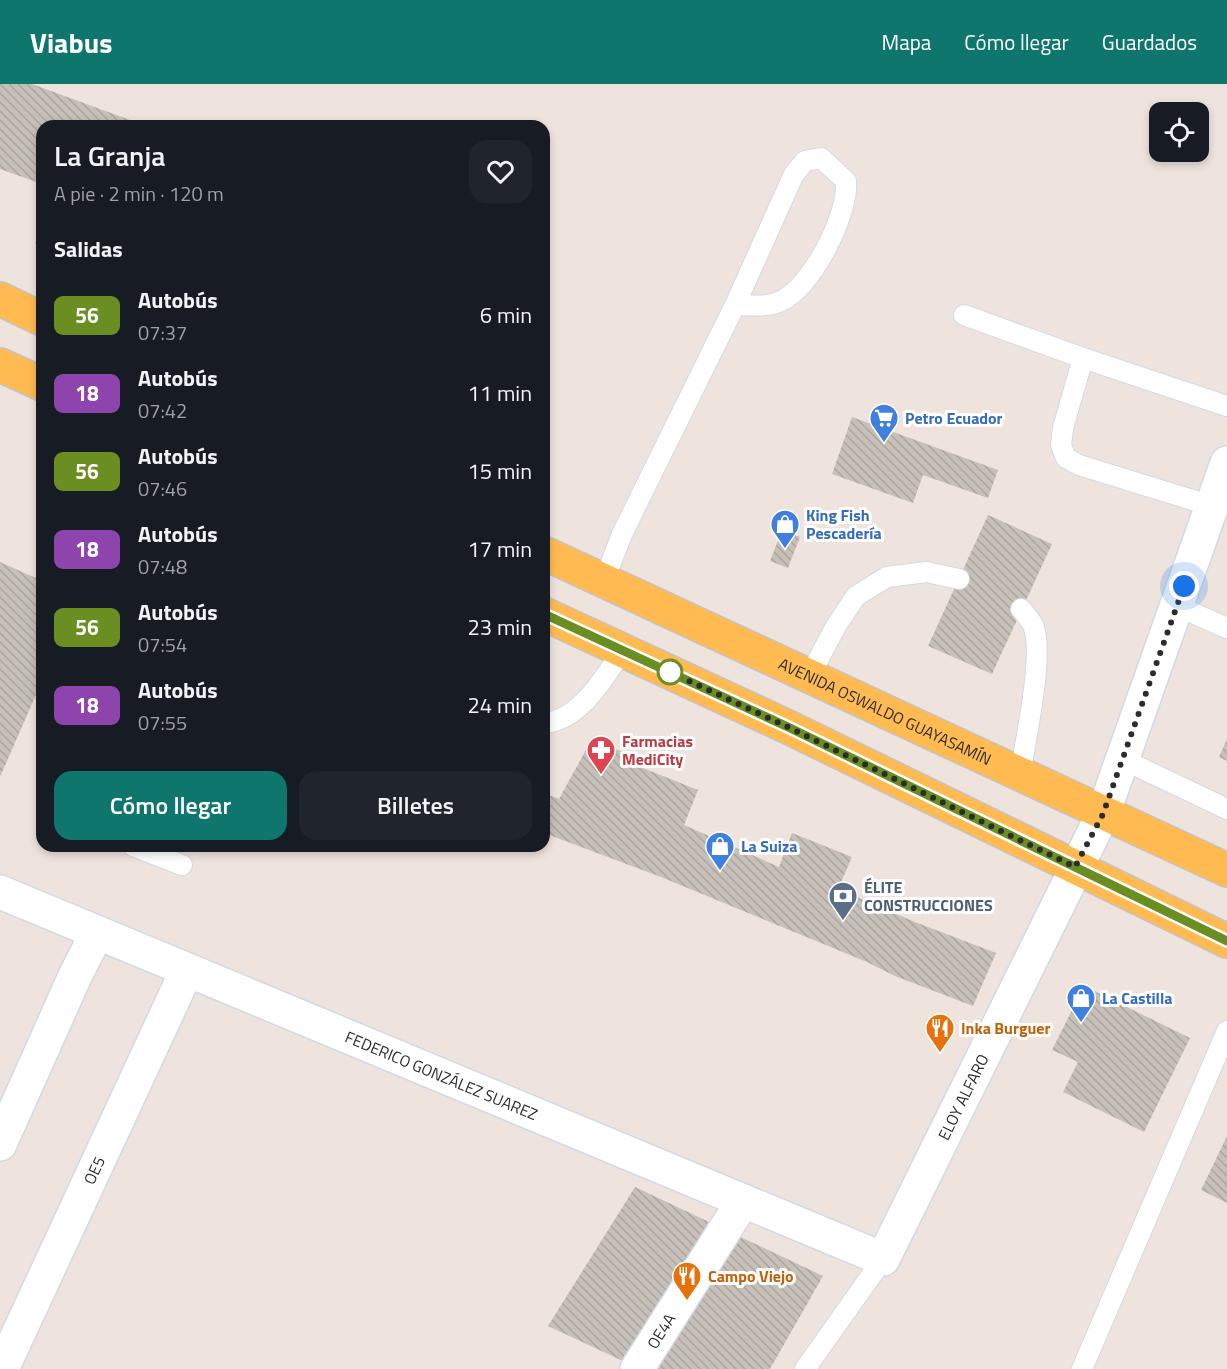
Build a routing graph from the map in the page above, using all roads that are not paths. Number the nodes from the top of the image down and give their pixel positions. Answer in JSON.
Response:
{"nodes":[{"id":1,"x":0,"y":299,"type":"edge"},
{"id":2,"x":735,"y":305,"type":"junction"},
{"id":3,"x":964,"y":315,"type":"dead end"},
{"id":4,"x":36,"y":316,"type":"edge"},
{"id":5,"x":1083,"y":358,"type":"junction"},
{"id":6,"x":0,"y":365,"type":"edge"},
{"id":7,"x":36,"y":381,"type":"edge"},
{"id":8,"x":1227,"y":406,"type":"edge"},
{"id":9,"x":1227,"y":463,"type":"edge"},
{"id":10,"x":1212,"y":506,"type":"junction"},
{"id":11,"x":550,"y":556,"type":"edge"},
{"id":12,"x":959,"y":579,"type":"dead end"},
{"id":13,"x":604,"y":581,"type":"junction"},
{"id":14,"x":1177,"y":606,"type":"junction"},
{"id":15,"x":1021,"y":609,"type":"dead end"},
{"id":16,"x":550,"y":617,"type":"edge"},
{"id":17,"x":1227,"y":628,"type":"edge"},
{"id":18,"x":623,"y":650,"type":"junction"},
{"id":19,"x":809,"y":677,"type":"junction"},
{"id":20,"x":550,"y":723,"type":"edge"},
{"id":21,"x":1122,"y":759,"type":"junction"},
{"id":22,"x":1020,"y":775,"type":"junction"},
{"id":23,"x":1227,"y":809,"type":"edge"},
{"id":24,"x":1103,"y":814,"type":"junction"},
{"id":25,"x":148,"y":852,"type":"edge"},
{"id":26,"x":182,"y":865,"type":"dead end"},
{"id":27,"x":1075,"y":867,"type":"junction"},
{"id":28,"x":1227,"y":870,"type":"edge"},
{"id":29,"x":0,"y":892,"type":"edge"},
{"id":30,"x":97,"y":933,"type":"junction"},
{"id":31,"x":1227,"y":941,"type":"edge"},
{"id":32,"x":187,"y":970,"type":"junction"},
{"id":33,"x":1227,"y":1031,"type":"edge"},
{"id":34,"x":0,"y":1144,"type":"edge"},
{"id":35,"x":743,"y":1201,"type":"junction"},
{"id":36,"x":883,"y":1259,"type":"junction"},
{"id":37,"x":2,"y":1369,"type":"edge"},
{"id":38,"x":637,"y":1369,"type":"edge"},
{"id":39,"x":805,"y":1369,"type":"edge"},
{"id":40,"x":1082,"y":1369,"type":"edge"}],
"edges":[{"from":1,"to":4,"type":"main road"},
{"from":2,"to":2,"type":"lane"},
{"from":2,"to":13,"type":"lane"},
{"from":3,"to":5,"type":"lane"},
{"from":5,"to":8,"type":"lane"},
{"from":5,"to":10,"type":"lane"},
{"from":6,"to":7,"type":"main road"},
{"from":9,"to":10,"type":"street","name":"ELOY ALFARO"},
{"from":10,"to":14,"type":"street","name":"ELOY ALFARO"},
{"from":11,"to":13,"type":"main road","name":"AVENIDA OSWALDO GUAYASAMÍN"},
{"from":12,"to":19,"type":"lane"},
{"from":13,"to":19,"type":"main road","name":"AVENIDA OSWALDO GUAYASAMÍN"},
{"from":14,"to":17,"type":"lane"},
{"from":14,"to":21,"type":"street","name":"ELOY ALFARO"},
{"from":15,"to":22,"type":"lane"},
{"from":16,"to":18,"type":"main road"},
{"from":18,"to":20,"type":"lane"},
{"from":18,"to":27,"type":"main road"},
{"from":19,"to":22,"type":"main road","name":"AVENIDA OSWALDO GUAYASAMÍN"},
{"from":21,"to":23,"type":"lane"},
{"from":21,"to":24,"type":"street","name":"ELOY ALFARO"},
{"from":22,"to":24,"type":"main road","name":"AVENIDA OSWALDO GUAYASAMÍN"},
{"from":24,"to":27,"type":"street","name":"ELOY ALFARO"},
{"from":24,"to":28,"type":"main road","name":"AVENIDA OSWALDO GUAYASAMÍN"},
{"from":25,"to":26,"type":"lane"},
{"from":27,"to":31,"type":"main road"},
{"from":27,"to":36,"type":"street","name":"ELOY ALFARO"},
{"from":29,"to":30,"type":"street","name":"FEDERICO GONZÁLEZ SUAREZ"},
{"from":30,"to":32,"type":"street","name":"FEDERICO GONZÁLEZ SUAREZ"},
{"from":30,"to":34,"type":"street"},
{"from":32,"to":35,"type":"street","name":"FEDERICO GONZÁLEZ SUAREZ"},
{"from":32,"to":37,"type":"street","name":"OE5"},
{"from":33,"to":40,"type":"lane"},
{"from":35,"to":36,"type":"street","name":"FEDERICO GONZÁLEZ SUAREZ"},
{"from":35,"to":38,"type":"street","name":"OE4A"},
{"from":36,"to":39,"type":"lane","name":"ELOY ALFARO"}]}
